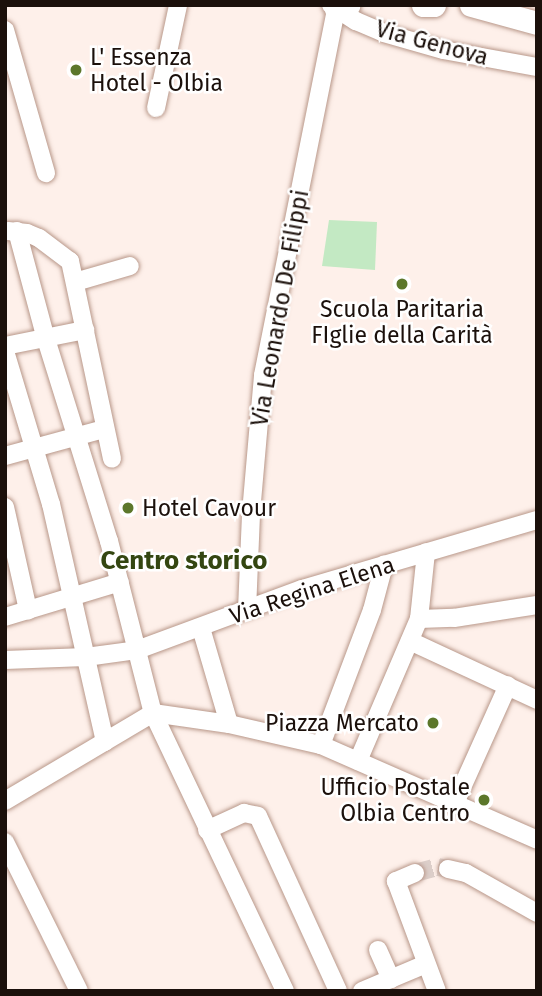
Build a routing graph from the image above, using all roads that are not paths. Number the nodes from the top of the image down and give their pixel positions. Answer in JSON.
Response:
{"nodes":[{"id":1,"x":178,"y":5,"type":"edge"},
{"id":2,"x":423,"y":5,"type":"edge"},
{"id":3,"x":434,"y":5,"type":"edge"},
{"id":4,"x":471,"y":5,"type":"edge"},
{"id":5,"x":338,"y":7,"type":"edge"},
{"id":6,"x":537,"y":23,"type":"edge"},
{"id":7,"x":5,"y":30,"type":"edge"},
{"id":8,"x":537,"y":67,"type":"edge"},
{"id":9,"x":156,"y":108,"type":"dead end"},
{"id":10,"x":46,"y":173,"type":"dead end"},
{"id":11,"x":11,"y":231,"type":"edge"},
{"id":12,"x":130,"y":266,"type":"dead end"},
{"id":13,"x":75,"y":282,"type":"junction"},
{"id":14,"x":85,"y":330,"type":"junction"},
{"id":15,"x":46,"y":339,"type":"junction"},
{"id":16,"x":5,"y":349,"type":"edge"},
{"id":17,"x":104,"y":429,"type":"junction"},
{"id":18,"x":77,"y":436,"type":"junction"},
{"id":19,"x":34,"y":448,"type":"junction"},
{"id":20,"x":5,"y":456,"type":"edge"},
{"id":21,"x":111,"y":458,"type":"dead end"},
{"id":22,"x":5,"y":507,"type":"edge"},
{"id":23,"x":537,"y":520,"type":"edge"},
{"id":24,"x":426,"y":552,"type":"junction"},
{"id":25,"x":383,"y":565,"type":"junction"},
{"id":26,"x":120,"y":582,"type":"junction"},
{"id":27,"x":71,"y":598,"type":"junction"},
{"id":28,"x":537,"y":605,"type":"edge"},
{"id":29,"x":28,"y":610,"type":"junction"},
{"id":30,"x":247,"y":610,"type":"junction"},
{"id":31,"x":5,"y":617,"type":"edge"},
{"id":32,"x":419,"y":619,"type":"junction"},
{"id":33,"x":201,"y":628,"type":"junction"},
{"id":34,"x":410,"y":641,"type":"junction"},
{"id":35,"x":137,"y":650,"type":"junction"},
{"id":36,"x":86,"y":657,"type":"junction"},
{"id":37,"x":5,"y":660,"type":"edge"},
{"id":38,"x":508,"y":685,"type":"junction"},
{"id":39,"x":537,"y":700,"type":"edge"},
{"id":40,"x":153,"y":713,"type":"junction"},
{"id":41,"x":229,"y":724,"type":"junction"},
{"id":42,"x":105,"y":742,"type":"junction"},
{"id":43,"x":321,"y":746,"type":"junction"},
{"id":44,"x":358,"y":761,"type":"junction"},
{"id":45,"x":5,"y":802,"type":"edge"},
{"id":46,"x":455,"y":803,"type":"junction"},
{"id":47,"x":207,"y":830,"type":"junction"},
{"id":48,"x":537,"y":840,"type":"edge"},
{"id":49,"x":5,"y":842,"type":"edge"},
{"id":50,"x":448,"y":869,"type":"tunnel mouth"},
{"id":51,"x":415,"y":873,"type":"dead end"},
{"id":52,"x":537,"y":913,"type":"edge"},
{"id":53,"x":377,"y":950,"type":"dead end"},
{"id":54,"x":421,"y":966,"type":"junction"},
{"id":55,"x":391,"y":979,"type":"junction"},
{"id":56,"x":331,"y":988,"type":"edge"},
{"id":57,"x":79,"y":991,"type":"edge"},
{"id":58,"x":285,"y":991,"type":"edge"},
{"id":59,"x":362,"y":991,"type":"edge"},
{"id":60,"x":437,"y":991,"type":"edge"}],
"edges":[{"from":1,"to":9,"type":"street"},
{"from":2,"to":3,"type":"main road"},
{"from":4,"to":6,"type":"main road"},
{"from":5,"to":8,"type":"street","name":"Via Genova"},
{"from":5,"to":30,"type":"street","name":"Via Leonardo De Filippi"},
{"from":7,"to":10,"type":"street"},
{"from":11,"to":13,"type":"street"},
{"from":11,"to":15,"type":"street"},
{"from":12,"to":13,"type":"street"},
{"from":13,"to":14,"type":"street"},
{"from":14,"to":15,"type":"street"},
{"from":14,"to":17,"type":"street"},
{"from":15,"to":16,"type":"street"},
{"from":15,"to":18,"type":"street"},
{"from":16,"to":19,"type":"street"},
{"from":17,"to":18,"type":"street"},
{"from":17,"to":21,"type":"street"},
{"from":18,"to":19,"type":"street"},
{"from":18,"to":26,"type":"street"},
{"from":19,"to":20,"type":"street"},
{"from":19,"to":27,"type":"street"},
{"from":22,"to":29,"type":"street"},
{"from":23,"to":24,"type":"street","name":"Via Regina Elena"},
{"from":24,"to":25,"type":"street","name":"Via Regina Elena"},
{"from":24,"to":32,"type":"street"},
{"from":25,"to":30,"type":"street","name":"Via Regina Elena"},
{"from":25,"to":43,"type":"street"},
{"from":26,"to":27,"type":"street"},
{"from":26,"to":35,"type":"street"},
{"from":27,"to":29,"type":"street"},
{"from":27,"to":36,"type":"street"},
{"from":28,"to":32,"type":"street"},
{"from":29,"to":31,"type":"street"},
{"from":30,"to":33,"type":"street","name":"Via Regina Elena"},
{"from":32,"to":34,"type":"street"},
{"from":33,"to":35,"type":"street","name":"Via Regina Elena"},
{"from":33,"to":41,"type":"street"},
{"from":34,"to":38,"type":"street"},
{"from":34,"to":44,"type":"street"},
{"from":35,"to":36,"type":"street","name":"Via Regina Elena"},
{"from":35,"to":40,"type":"street"},
{"from":36,"to":37,"type":"street","name":"Via Regina Elena"},
{"from":36,"to":42,"type":"street"},
{"from":38,"to":39,"type":"street"},
{"from":38,"to":46,"type":"street"},
{"from":40,"to":41,"type":"street"},
{"from":40,"to":42,"type":"street"},
{"from":40,"to":47,"type":"street"},
{"from":41,"to":43,"type":"street"},
{"from":42,"to":45,"type":"street"},
{"from":43,"to":44,"type":"street"},
{"from":44,"to":46,"type":"street"},
{"from":46,"to":48,"type":"street"},
{"from":47,"to":56,"type":"street"},
{"from":47,"to":58,"type":"street"},
{"from":49,"to":57,"type":"street"},
{"from":50,"to":52,"type":"street"},
{"from":51,"to":54,"type":"street"},
{"from":53,"to":55,"type":"street"},
{"from":54,"to":55,"type":"street"},
{"from":54,"to":60,"type":"street"},
{"from":55,"to":59,"type":"street"}]}
